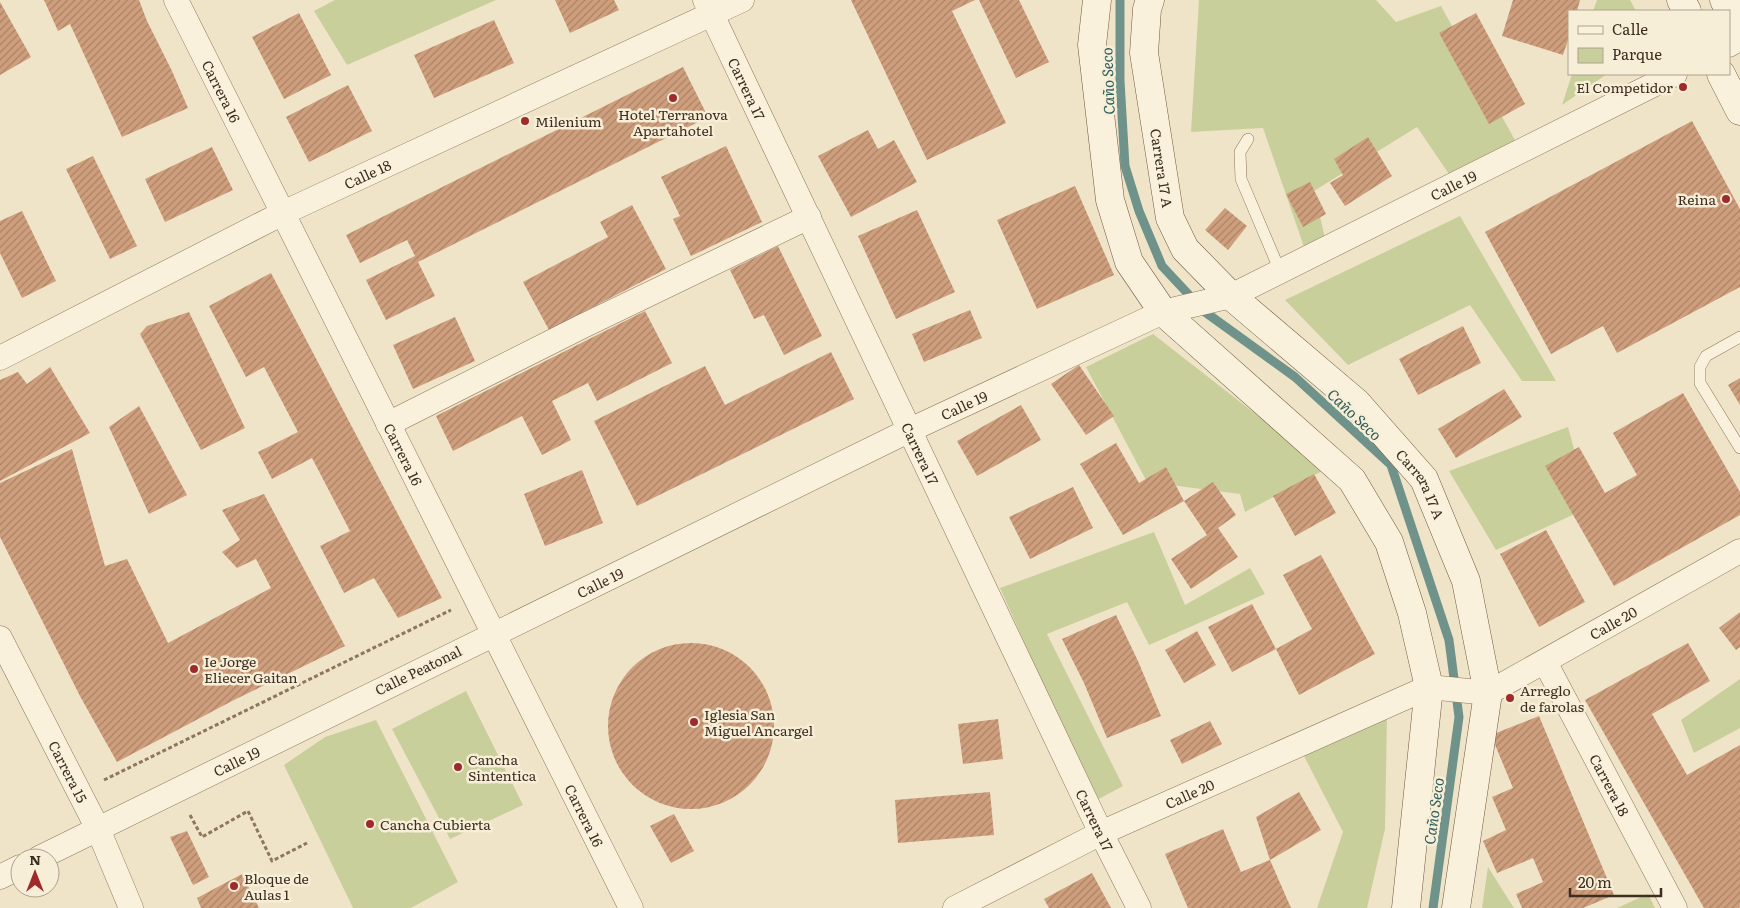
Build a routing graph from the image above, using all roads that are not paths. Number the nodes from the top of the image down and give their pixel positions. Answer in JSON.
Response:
{"nodes":[{"id":1,"x":176,"y":0,"type":"edge"},
{"id":2,"x":742,"y":0,"type":"edge"},
{"id":3,"x":1097,"y":0,"type":"edge"},
{"id":4,"x":1150,"y":0,"type":"edge"},
{"id":5,"x":708,"y":7,"type":"edge"},
{"id":6,"x":1730,"y":11,"type":"edge"},
{"id":7,"x":1740,"y":29,"type":"edge"},
{"id":8,"x":1673,"y":75,"type":"edge"},
{"id":9,"x":1722,"y":75,"type":"edge"},
{"id":10,"x":1740,"y":111,"type":"edge"},
{"id":11,"x":1248,"y":139,"type":"dead end"},
{"id":12,"x":283,"y":213,"type":"junction"},
{"id":13,"x":809,"y":217,"type":"junction"},
{"id":14,"x":1280,"y":271,"type":"junction"},
{"id":15,"x":1224,"y":298,"type":"junction"},
{"id":16,"x":1171,"y":309,"type":"junction"},
{"id":17,"x":1740,"y":337,"type":"edge"},
{"id":18,"x":0,"y":358,"type":"edge"},
{"id":19,"x":388,"y":424,"type":"junction"},
{"id":20,"x":910,"y":430,"type":"junction"},
{"id":21,"x":1740,"y":448,"type":"edge"},
{"id":22,"x":1740,"y":552,"type":"edge"},
{"id":23,"x":494,"y":635,"type":"junction"},
{"id":24,"x":0,"y":638,"type":"edge"},
{"id":25,"x":1545,"y":662,"type":"junction"},
{"id":26,"x":1434,"y":688,"type":"junction"},
{"id":27,"x":1480,"y":693,"type":"junction"},
{"id":28,"x":98,"y":829,"type":"junction"},
{"id":29,"x":1101,"y":833,"type":"junction"},
{"id":30,"x":59,"y":848,"type":"edge"},
{"id":31,"x":131,"y":908,"type":"edge"},
{"id":32,"x":631,"y":908,"type":"edge"},
{"id":33,"x":955,"y":908,"type":"edge"},
{"id":34,"x":1139,"y":908,"type":"edge"},
{"id":35,"x":1406,"y":908,"type":"edge"},
{"id":36,"x":1456,"y":908,"type":"edge"},
{"id":37,"x":1675,"y":908,"type":"edge"}],
"edges":[{"from":1,"to":12,"type":"street","name":"Carrera 16"},
{"from":2,"to":5,"type":"street","name":"Calle 18"},
{"from":3,"to":16,"type":"street"},
{"from":4,"to":15,"type":"street","name":"Carrera 17 A"},
{"from":5,"to":12,"type":"street","name":"Calle 18"},
{"from":5,"to":13,"type":"street","name":"Carrera 17"},
{"from":6,"to":7,"type":"street"},
{"from":8,"to":14,"type":"street","name":"Calle 19"},
{"from":9,"to":10,"type":"street"},
{"from":11,"to":14,"type":"lane"},
{"from":12,"to":18,"type":"street","name":"Calle 18"},
{"from":12,"to":19,"type":"street","name":"Carrera 16"},
{"from":13,"to":19,"type":"street"},
{"from":13,"to":20,"type":"street","name":"Carrera 17"},
{"from":14,"to":15,"type":"street","name":"Calle 19"},
{"from":15,"to":16,"type":"street","name":"Calle 19"},
{"from":15,"to":27,"type":"street","name":"Carrera 17 A"},
{"from":16,"to":20,"type":"street","name":"Calle 19"},
{"from":16,"to":26,"type":"street"},
{"from":17,"to":21,"type":"lane"},
{"from":19,"to":23,"type":"street","name":"Carrera 16"},
{"from":20,"to":23,"type":"street","name":"Calle 19"},
{"from":20,"to":29,"type":"street","name":"Carrera 17"},
{"from":22,"to":25,"type":"street","name":"Calle 20"},
{"from":23,"to":28,"type":"street","name":"Calle 19"},
{"from":23,"to":32,"type":"street","name":"Carrera 16"},
{"from":24,"to":28,"type":"street","name":"Carrera 15"},
{"from":25,"to":27,"type":"street","name":"Calle 20"},
{"from":25,"to":37,"type":"street","name":"Carrera 18"},
{"from":26,"to":27,"type":"street"},
{"from":26,"to":29,"type":"street","name":"Calle 20"},
{"from":26,"to":35,"type":"street"},
{"from":27,"to":36,"type":"street","name":"Carrera 17 A"},
{"from":28,"to":30,"type":"street","name":"Calle 19"},
{"from":28,"to":31,"type":"street","name":"Carrera 15"},
{"from":29,"to":33,"type":"street","name":"Calle 20"},
{"from":29,"to":34,"type":"street","name":"Carrera 17"}]}
